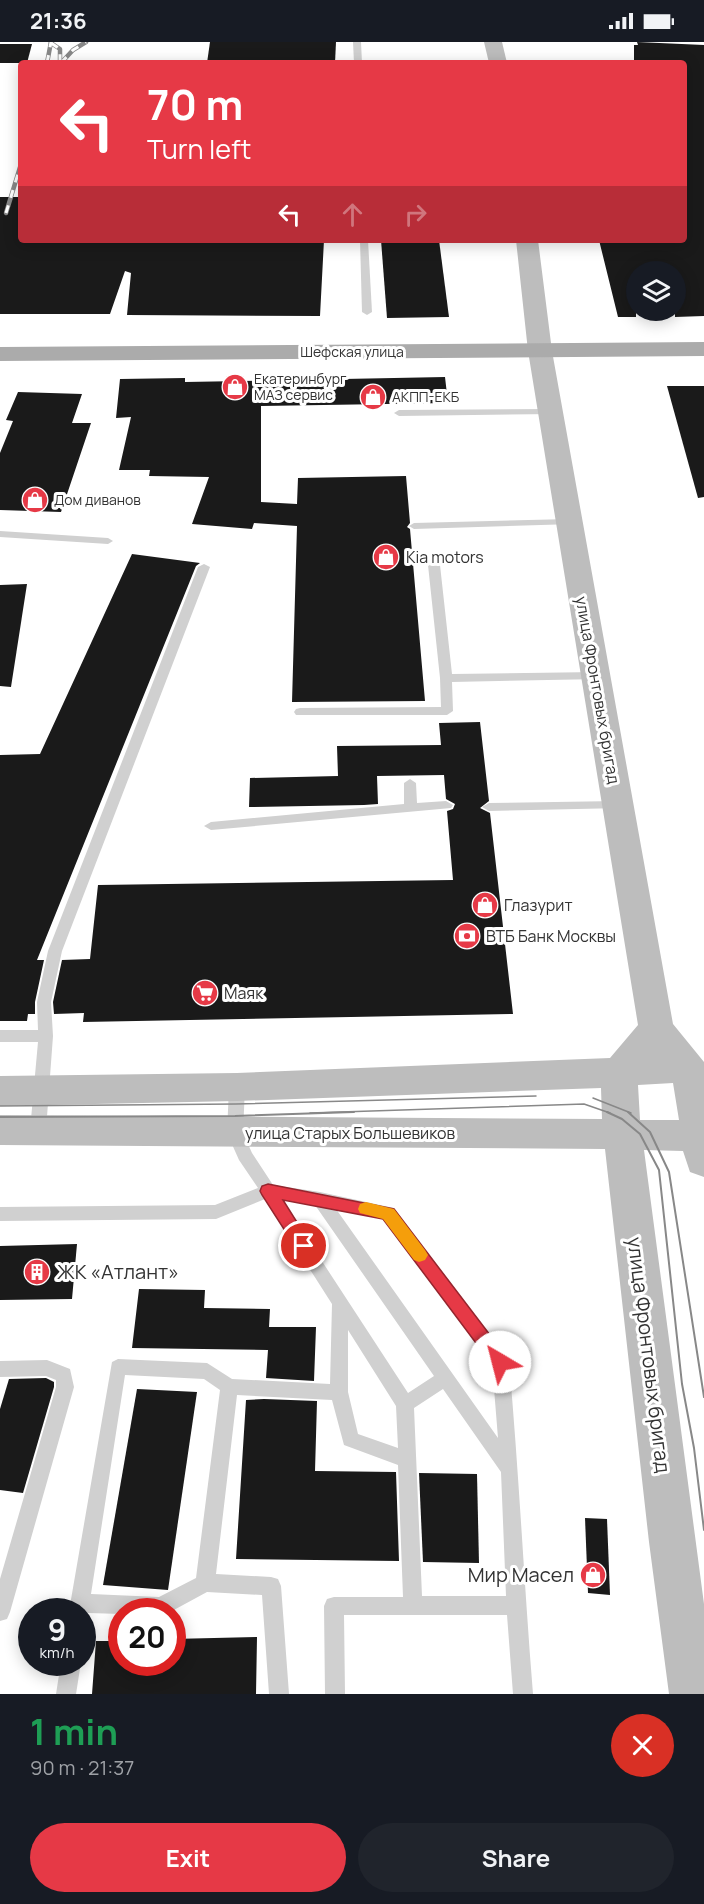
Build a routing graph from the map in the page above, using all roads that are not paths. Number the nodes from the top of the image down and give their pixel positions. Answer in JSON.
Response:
{"nodes":[{"id":1,"x":357,"y":42,"type":"edge"},
{"id":2,"x":493,"y":42,"type":"edge"},
{"id":3,"x":358,"y":60,"type":"edge"},
{"id":4,"x":497,"y":60,"type":"edge"},
{"id":5,"x":364,"y":243,"type":"edge"},
{"id":6,"x":527,"y":243,"type":"edge"},
{"id":7,"x":367,"y":312,"type":"dead end"},
{"id":8,"x":704,"y":350,"type":"edge"},
{"id":9,"x":540,"y":351,"type":"junction"},
{"id":10,"x":0,"y":354,"type":"edge"},
{"id":11,"x":550,"y":412,"type":"junction"},
{"id":12,"x":399,"y":413,"type":"dead end"},
{"id":13,"x":570,"y":522,"type":"junction"},
{"id":14,"x":414,"y":526,"type":"dead end"},
{"id":15,"x":0,"y":534,"type":"edge"},
{"id":16,"x":108,"y":541,"type":"dead end"},
{"id":17,"x":434,"y":565,"type":"dead end"},
{"id":18,"x":204,"y":567,"type":"dead end"},
{"id":19,"x":597,"y":676,"type":"junction"},
{"id":20,"x":446,"y":678,"type":"junction"},
{"id":21,"x":300,"y":712,"type":"dead end"},
{"id":22,"x":410,"y":783,"type":"dead end"},
{"id":23,"x":446,"y":805,"type":"dead end"},
{"id":24,"x":618,"y":805,"type":"junction"},
{"id":25,"x":411,"y":807,"type":"junction"},
{"id":26,"x":489,"y":807,"type":"dead end"},
{"id":27,"x":211,"y":826,"type":"dead end"},
{"id":28,"x":656,"y":1028,"type":"junction"},
{"id":29,"x":0,"y":1036,"type":"edge"},
{"id":30,"x":46,"y":1036,"type":"junction"},
{"id":31,"x":696,"y":1068,"type":"edge"},
{"id":32,"x":620,"y":1072,"type":"junction"},
{"id":33,"x":237,"y":1088,"type":"junction"},
{"id":34,"x":0,"y":1091,"type":"edge"},
{"id":35,"x":42,"y":1091,"type":"junction"},
{"id":36,"x":0,"y":1130,"type":"edge"},
{"id":37,"x":38,"y":1130,"type":"junction"},
{"id":38,"x":235,"y":1133,"type":"junction"},
{"id":39,"x":622,"y":1136,"type":"junction"},
{"id":40,"x":702,"y":1149,"type":"edge"},
{"id":41,"x":268,"y":1191,"type":"junction"},
{"id":42,"x":320,"y":1199,"type":"junction"},
{"id":43,"x":0,"y":1214,"type":"edge"},
{"id":44,"x":340,"y":1302,"type":"junction"},
{"id":45,"x":0,"y":1369,"type":"edge"},
{"id":46,"x":446,"y":1378,"type":"junction"},
{"id":47,"x":229,"y":1387,"type":"junction"},
{"id":48,"x":339,"y":1392,"type":"junction"},
{"id":49,"x":405,"y":1404,"type":"junction"},
{"id":50,"x":407,"y":1460,"type":"junction"},
{"id":51,"x":510,"y":1470,"type":"junction"},
{"id":52,"x":205,"y":1583,"type":"junction"},
{"id":53,"x":81,"y":1598,"type":"edge"},
{"id":54,"x":516,"y":1605,"type":"junction"},
{"id":55,"x":413,"y":1606,"type":"junction"},
{"id":56,"x":96,"y":1607,"type":"edge"},
{"id":57,"x":0,"y":1612,"type":"edge"},
{"id":58,"x":69,"y":1676,"type":"edge"},
{"id":59,"x":66,"y":1694,"type":"edge"},
{"id":60,"x":279,"y":1694,"type":"edge"},
{"id":61,"x":335,"y":1694,"type":"edge"},
{"id":62,"x":523,"y":1694,"type":"edge"},
{"id":63,"x":693,"y":1694,"type":"edge"}],
"edges":[{"from":1,"to":3,"type":"lane"},
{"from":2,"to":4,"type":"main road"},
{"from":5,"to":7,"type":"lane"},
{"from":6,"to":9,"type":"main road"},
{"from":8,"to":9,"type":"main road","name":"Шефская улица"},
{"from":9,"to":10,"type":"main road","name":"Шефская улица"},
{"from":9,"to":11,"type":"main road","name":"улица Фронтовых бригад"},
{"from":11,"to":12,"type":"lane"},
{"from":11,"to":13,"type":"main road","name":"улица Фронтовых бригад"},
{"from":13,"to":14,"type":"lane"},
{"from":13,"to":19,"type":"main road","name":"улица Фронтовых бригад"},
{"from":15,"to":16,"type":"lane"},
{"from":17,"to":20,"type":"lane"},
{"from":18,"to":30,"type":"lane"},
{"from":19,"to":20,"type":"lane"},
{"from":19,"to":24,"type":"main road","name":"улица Фронтовых бригад"},
{"from":20,"to":21,"type":"lane"},
{"from":22,"to":25,"type":"lane"},
{"from":23,"to":25,"type":"lane"},
{"from":24,"to":26,"type":"lane"},
{"from":24,"to":28,"type":"main road","name":"улица Фронтовых бригад"},
{"from":25,"to":27,"type":"lane"},
{"from":28,"to":31,"type":"main road","name":"улица Фронтовых бригад"},
{"from":28,"to":32,"type":"main road"},
{"from":29,"to":30,"type":"lane"},
{"from":30,"to":35,"type":"lane"},
{"from":31,"to":32,"type":"main road"},
{"from":31,"to":40,"type":"main road"},
{"from":32,"to":33,"type":"main road"},
{"from":32,"to":39,"type":"main road","name":"улица Фронтовых бригад"},
{"from":33,"to":35,"type":"main road"},
{"from":33,"to":38,"type":"lane"},
{"from":34,"to":35,"type":"main road"},
{"from":35,"to":37,"type":"lane"},
{"from":36,"to":37,"type":"main road","name":"улица Старых Большевиков"},
{"from":37,"to":38,"type":"main road","name":"улица Старых Большевиков"},
{"from":38,"to":39,"type":"main road","name":"улица Старых Большевиков"},
{"from":38,"to":41,"type":"lane"},
{"from":39,"to":40,"type":"main road","name":"улица Старых Большевиков"},
{"from":39,"to":63,"type":"main road","name":"улица Фронтовых бригад"},
{"from":41,"to":42,"type":"lane"},
{"from":41,"to":43,"type":"lane"},
{"from":41,"to":44,"type":"lane"},
{"from":42,"to":46,"type":"lane"},
{"from":42,"to":51,"type":"lane"},
{"from":44,"to":48,"type":"lane"},
{"from":44,"to":49,"type":"lane"},
{"from":45,"to":57,"type":"lane"},
{"from":46,"to":49,"type":"lane"},
{"from":46,"to":51,"type":"lane"},
{"from":47,"to":48,"type":"lane"},
{"from":47,"to":52,"type":"lane"},
{"from":47,"to":53,"type":"lane"},
{"from":48,"to":50,"type":"lane"},
{"from":49,"to":50,"type":"lane"},
{"from":50,"to":55,"type":"lane"},
{"from":51,"to":54,"type":"lane"},
{"from":52,"to":56,"type":"lane"},
{"from":52,"to":60,"type":"lane"},
{"from":54,"to":55,"type":"lane"},
{"from":54,"to":62,"type":"lane"},
{"from":55,"to":61,"type":"lane"},
{"from":58,"to":59,"type":"lane"}]}
